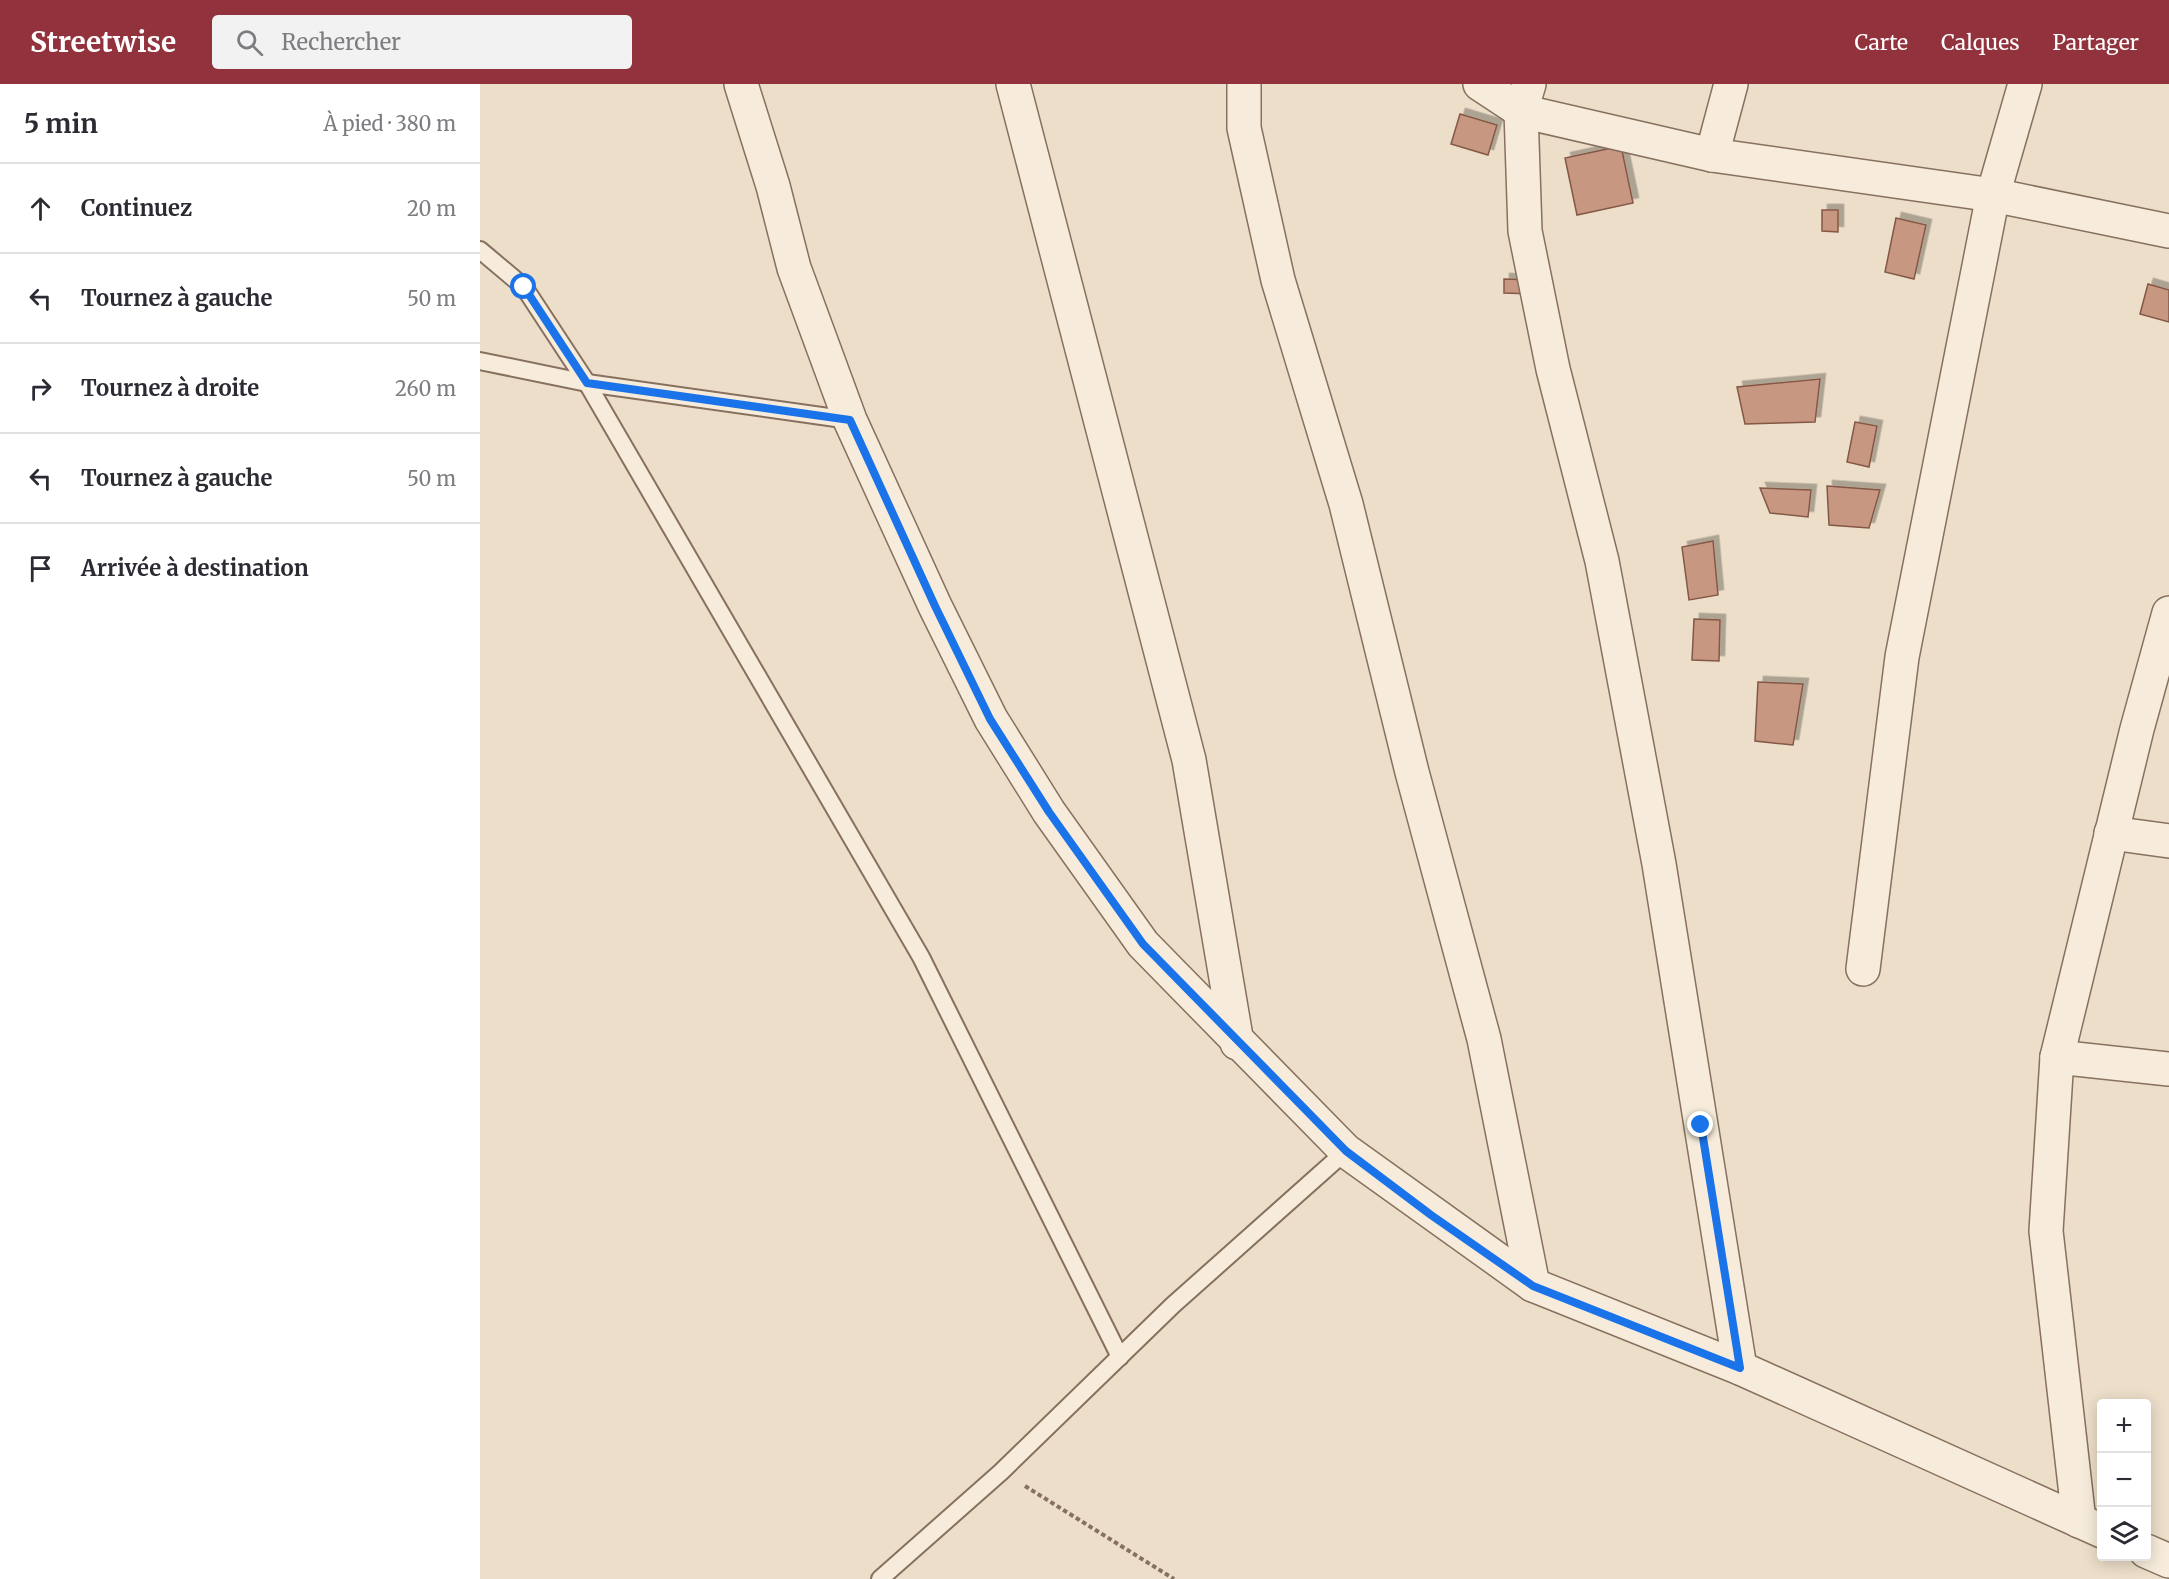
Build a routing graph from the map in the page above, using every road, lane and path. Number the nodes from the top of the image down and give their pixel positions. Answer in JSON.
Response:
{"nodes":[{"id":1,"x":741,"y":84,"type":"edge"},
{"id":2,"x":1013,"y":84,"type":"edge"},
{"id":3,"x":1244,"y":84,"type":"edge"},
{"id":4,"x":1480,"y":84,"type":"edge"},
{"id":5,"x":1731,"y":84,"type":"edge"},
{"id":6,"x":2025,"y":84,"type":"edge"},
{"id":7,"x":1525,"y":98,"type":"edge"},
{"id":8,"x":1712,"y":155,"type":"junction"},
{"id":9,"x":1993,"y":195,"type":"junction"},
{"id":10,"x":2169,"y":231,"type":"edge"},
{"id":11,"x":480,"y":250,"type":"edge"},
{"id":12,"x":480,"y":361,"type":"edge"},
{"id":13,"x":587,"y":383,"type":"junction"},
{"id":14,"x":850,"y":420,"type":"junction"},
{"id":15,"x":2169,"y":613,"type":"edge"},
{"id":16,"x":2111,"y":833,"type":"junction"},
{"id":17,"x":2169,"y":841,"type":"edge"},
{"id":18,"x":1863,"y":969,"type":"dead end"},
{"id":19,"x":1237,"y":1043,"type":"junction"},
{"id":20,"x":2057,"y":1057,"type":"junction"},
{"id":21,"x":2169,"y":1069,"type":"edge"},
{"id":22,"x":1346,"y":1151,"type":"junction"},
{"id":23,"x":1533,"y":1286,"type":"junction"},
{"id":24,"x":1120,"y":1357,"type":"junction"},
{"id":25,"x":1740,"y":1368,"type":"junction"},
{"id":26,"x":1001,"y":1472,"type":"junction"},
{"id":27,"x":2090,"y":1526,"type":"edge"},
{"id":28,"x":2151,"y":1553,"type":"edge"},
{"id":29,"x":2169,"y":1562,"type":"edge"},
{"id":30,"x":880,"y":1579,"type":"edge"},
{"id":31,"x":1174,"y":1579,"type":"edge"}],
"edges":[{"from":1,"to":14,"type":"street"},
{"from":2,"to":19,"type":"street"},
{"from":3,"to":23,"type":"street"},
{"from":4,"to":7,"type":"street"},
{"from":5,"to":8,"type":"street"},
{"from":6,"to":9,"type":"street"},
{"from":7,"to":8,"type":"street"},
{"from":7,"to":25,"type":"street"},
{"from":8,"to":9,"type":"street"},
{"from":9,"to":10,"type":"street"},
{"from":9,"to":18,"type":"street"},
{"from":11,"to":13,"type":"lane"},
{"from":12,"to":13,"type":"lane"},
{"from":13,"to":14,"type":"lane"},
{"from":13,"to":24,"type":"lane"},
{"from":14,"to":19,"type":"street"},
{"from":15,"to":16,"type":"street"},
{"from":16,"to":17,"type":"street"},
{"from":16,"to":20,"type":"street"},
{"from":19,"to":22,"type":"street"},
{"from":20,"to":21,"type":"street"},
{"from":20,"to":27,"type":"street"},
{"from":22,"to":23,"type":"street"},
{"from":22,"to":24,"type":"lane"},
{"from":23,"to":25,"type":"street"},
{"from":24,"to":26,"type":"lane"},
{"from":25,"to":27,"type":"street"},
{"from":26,"to":30,"type":"lane"},
{"from":26,"to":31,"type":"path"},
{"from":28,"to":29,"type":"street"}]}
